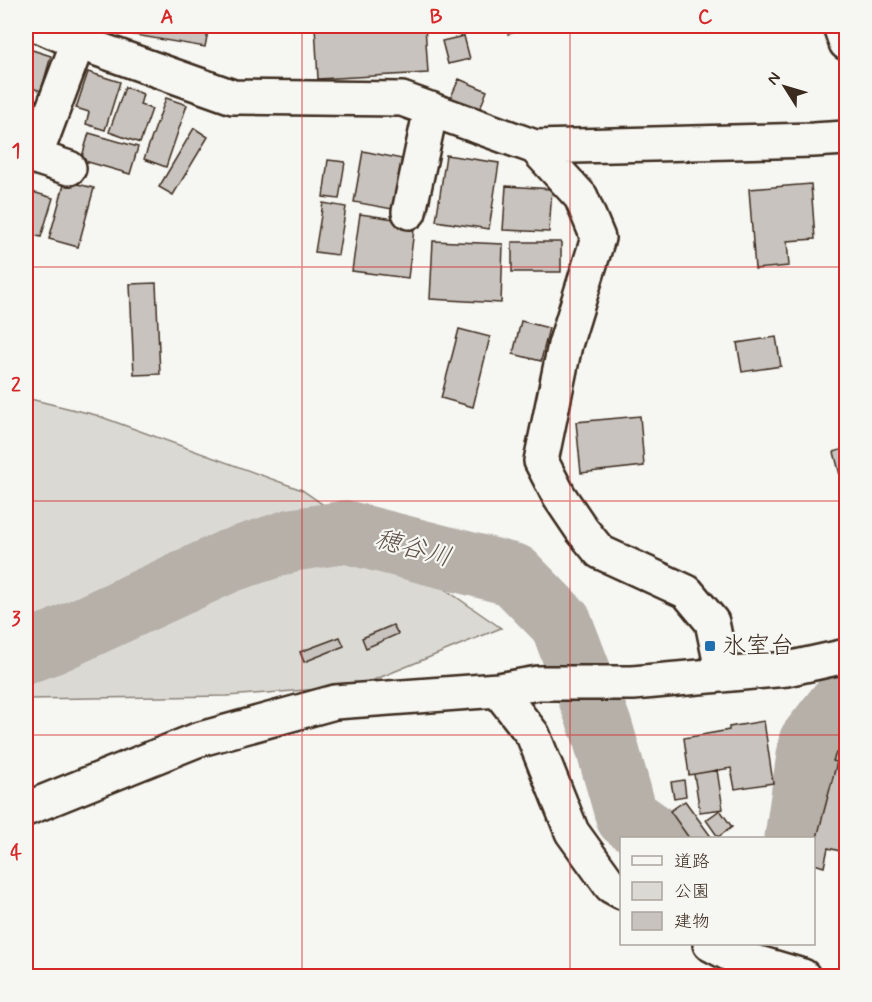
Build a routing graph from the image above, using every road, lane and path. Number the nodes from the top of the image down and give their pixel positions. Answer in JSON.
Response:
{"nodes":[{"id":1,"x":40,"y":26,"type":"edge"},
{"id":2,"x":840,"y":26,"type":"edge"},
{"id":3,"x":78,"y":42,"type":"junction"},
{"id":4,"x":846,"y":43,"type":"edge"},
{"id":5,"x":431,"y":109,"type":"junction"},
{"id":6,"x":846,"y":138,"type":"edge"},
{"id":7,"x":535,"y":147,"type":"junction"},
{"id":8,"x":30,"y":155,"type":"edge"},
{"id":9,"x":69,"y":168,"type":"dead end"},
{"id":10,"x":409,"y":212,"type":"dead end"},
{"id":11,"x":846,"y":656,"type":"edge"},
{"id":12,"x":723,"y":675,"type":"junction"},
{"id":13,"x":498,"y":690,"type":"junction"},
{"id":14,"x":26,"y":808,"type":"edge"},
{"id":15,"x":620,"y":891,"type":"edge"},
{"id":16,"x":713,"y":945,"type":"edge"},
{"id":17,"x":803,"y":976,"type":"edge"}],
"edges":[{"from":1,"to":3,"type":"street"},
{"from":2,"to":4,"type":"street"},
{"from":3,"to":5,"type":"street"},
{"from":3,"to":8,"type":"street"},
{"from":5,"to":7,"type":"street"},
{"from":5,"to":10,"type":"street"},
{"from":6,"to":7,"type":"street"},
{"from":7,"to":12,"type":"street"},
{"from":8,"to":9,"type":"street"},
{"from":11,"to":12,"type":"street"},
{"from":12,"to":13,"type":"street"},
{"from":13,"to":14,"type":"street"},
{"from":13,"to":15,"type":"street"},
{"from":16,"to":17,"type":"street"}]}
